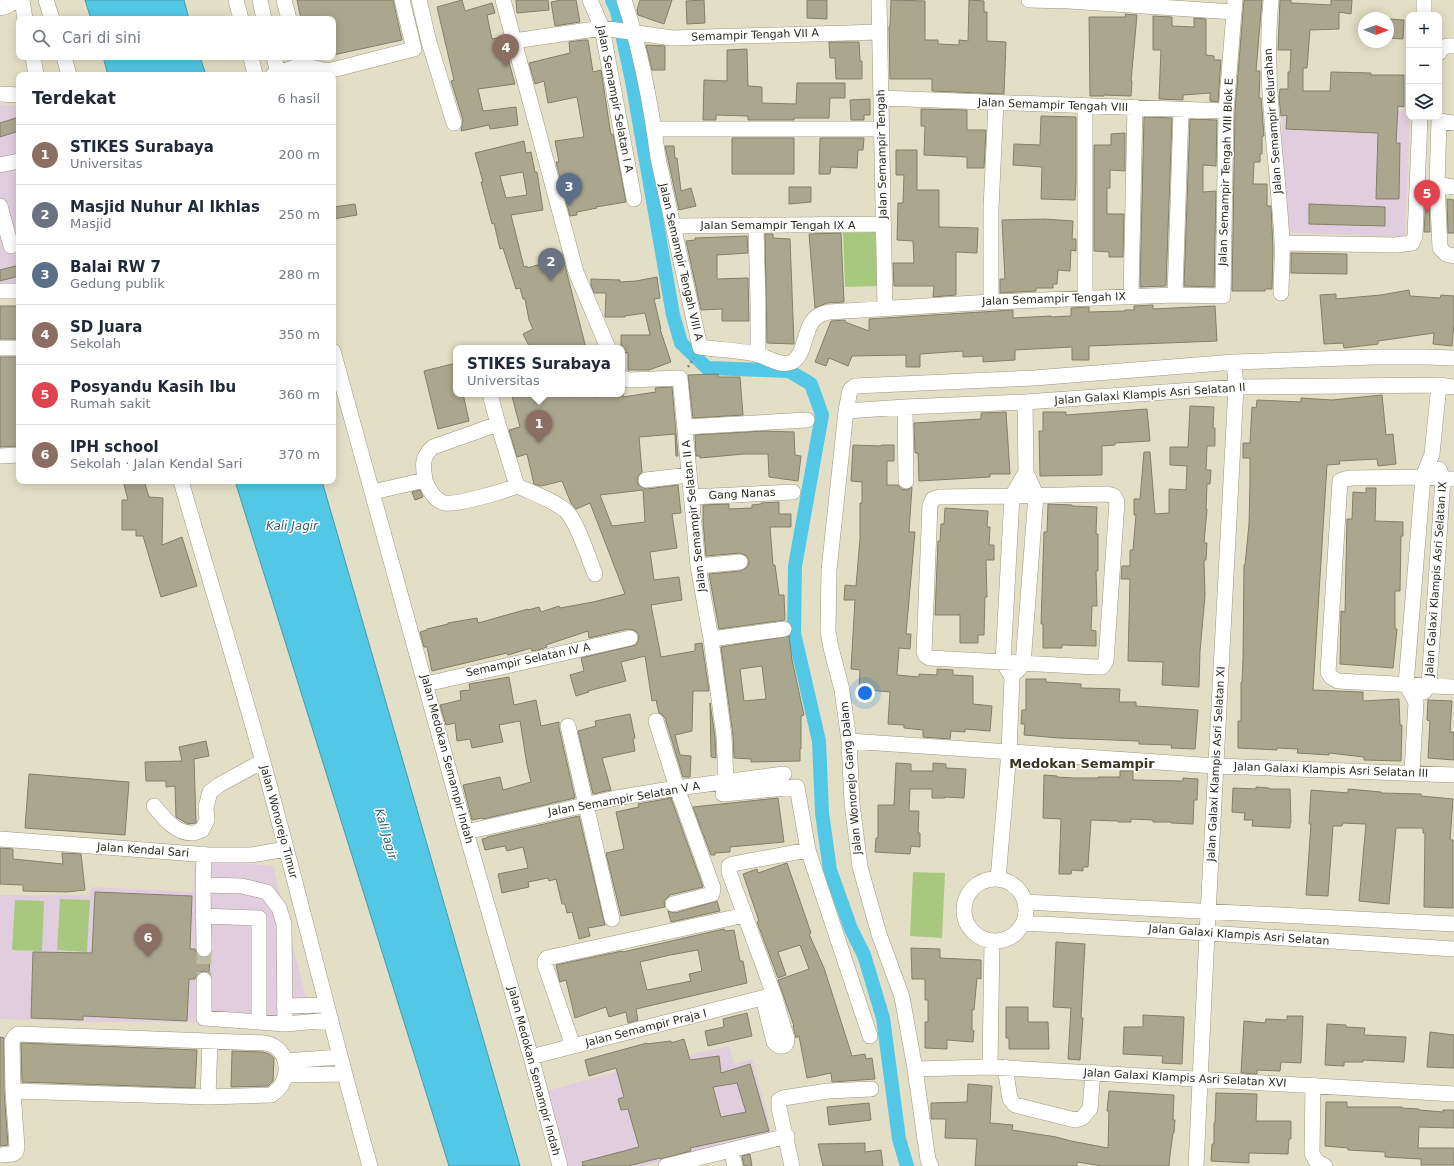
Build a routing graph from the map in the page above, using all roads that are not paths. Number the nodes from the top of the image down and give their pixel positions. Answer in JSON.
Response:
{"nodes":[{"id":1,"x":18,"y":0,"type":"edge"},
{"id":2,"x":22,"y":0,"type":"edge"},
{"id":3,"x":46,"y":0,"type":"edge"},
{"id":4,"x":236,"y":0,"type":"edge"},
{"id":5,"x":260,"y":0,"type":"edge"},
{"id":6,"x":284,"y":0,"type":"edge"},
{"id":7,"x":402,"y":0,"type":"edge"},
{"id":8,"x":419,"y":0,"type":"edge"},
{"id":9,"x":503,"y":0,"type":"edge"},
{"id":10,"x":590,"y":0,"type":"edge"},
{"id":11,"x":624,"y":0,"type":"edge"},
{"id":12,"x":879,"y":0,"type":"edge"},
{"id":13,"x":1029,"y":0,"type":"edge"},
{"id":14,"x":1271,"y":0,"type":"edge"},
{"id":15,"x":1424,"y":0,"type":"edge"},
{"id":16,"x":1235,"y":6,"type":"edge"},
{"id":17,"x":0,"y":8,"type":"edge"},
{"id":18,"x":1424,"y":12,"type":"edge"},
{"id":19,"x":25,"y":16,"type":"edge"},
{"id":20,"x":51,"y":16,"type":"edge"},
{"id":21,"x":240,"y":16,"type":"edge"},
{"id":22,"x":263,"y":16,"type":"edge"},
{"id":23,"x":288,"y":16,"type":"edge"},
{"id":24,"x":606,"y":28,"type":"junction"},
{"id":25,"x":880,"y":32,"type":"junction"},
{"id":26,"x":633,"y":33,"type":"junction"},
{"id":27,"x":514,"y":42,"type":"junction"},
{"id":28,"x":1454,"y":46,"type":"edge"},
{"id":29,"x":1442,"y":48,"type":"edge"},
{"id":30,"x":34,"y":60,"type":"edge"},
{"id":31,"x":65,"y":60,"type":"edge"},
{"id":32,"x":252,"y":60,"type":"edge"},
{"id":33,"x":274,"y":60,"type":"edge"},
{"id":34,"x":297,"y":66,"type":"edge"},
{"id":35,"x":36,"y":72,"type":"edge"},
{"id":36,"x":68,"y":72,"type":"edge"},
{"id":37,"x":254,"y":72,"type":"edge"},
{"id":38,"x":276,"y":72,"type":"edge"},
{"id":39,"x":281,"y":72,"type":"edge"},
{"id":40,"x":321,"y":72,"type":"edge"},
{"id":41,"x":329,"y":72,"type":"edge"},
{"id":42,"x":0,"y":94,"type":"edge"},
{"id":43,"x":16,"y":95,"type":"edge"},
{"id":44,"x":881,"y":98,"type":"junction"},
{"id":45,"x":996,"y":103,"type":"junction"},
{"id":46,"x":1085,"y":106,"type":"junction"},
{"id":47,"x":1135,"y":107,"type":"junction"},
{"id":48,"x":1181,"y":110,"type":"junction"},
{"id":49,"x":1226,"y":112,"type":"junction"},
{"id":50,"x":1420,"y":120,"type":"edge"},
{"id":51,"x":454,"y":123,"type":"dead end"},
{"id":52,"x":1454,"y":123,"type":"edge"},
{"id":53,"x":881,"y":129,"type":"junction"},
{"id":54,"x":654,"y":130,"type":"junction"},
{"id":55,"x":16,"y":162,"type":"edge"},
{"id":56,"x":0,"y":165,"type":"edge"},
{"id":57,"x":1437,"y":184,"type":"junction"},
{"id":58,"x":1454,"y":187,"type":"edge"},
{"id":59,"x":634,"y":199,"type":"dead end"},
{"id":60,"x":0,"y":206,"type":"edge"},
{"id":61,"x":883,"y":224,"type":"junction"},
{"id":62,"x":756,"y":225,"type":"junction"},
{"id":63,"x":673,"y":226,"type":"junction"},
{"id":64,"x":1282,"y":243,"type":"junction"},
{"id":65,"x":10,"y":246,"type":"edge"},
{"id":66,"x":1454,"y":256,"type":"edge"},
{"id":67,"x":0,"y":291,"type":"edge"},
{"id":68,"x":16,"y":291,"type":"edge"},
{"id":69,"x":1281,"y":294,"type":"dead end"},
{"id":70,"x":1175,"y":295,"type":"junction"},
{"id":71,"x":1131,"y":296,"type":"junction"},
{"id":72,"x":1223,"y":296,"type":"joint"},
{"id":73,"x":1085,"y":298,"type":"junction"},
{"id":74,"x":991,"y":302,"type":"junction"},
{"id":75,"x":885,"y":308,"type":"junction"},
{"id":76,"x":607,"y":345,"type":"edge"},
{"id":77,"x":0,"y":348,"type":"edge"},
{"id":78,"x":16,"y":348,"type":"edge"},
{"id":79,"x":758,"y":355,"type":"junction"},
{"id":80,"x":1454,"y":358,"type":"edge"},
{"id":81,"x":336,"y":362,"type":"edge"},
{"id":82,"x":1234,"y":362,"type":"junction"},
{"id":83,"x":625,"y":379,"type":"edge"},
{"id":84,"x":1447,"y":386,"type":"edge"},
{"id":85,"x":1236,"y":387,"type":"junction"},
{"id":86,"x":491,"y":397,"type":"edge"},
{"id":87,"x":1025,"y":402,"type":"junction"},
{"id":88,"x":905,"y":407,"type":"junction"},
{"id":89,"x":846,"y":411,"type":"junction"},
{"id":90,"x":807,"y":420,"type":"dead end"},
{"id":91,"x":498,"y":424,"type":"junction"},
{"id":92,"x":685,"y":427,"type":"junction"},
{"id":93,"x":1432,"y":454,"type":"junction"},
{"id":94,"x":16,"y":455,"type":"edge"},
{"id":95,"x":0,"y":456,"type":"edge"},
{"id":96,"x":1026,"y":472,"type":"junction"},
{"id":97,"x":689,"y":475,"type":"junction"},
{"id":98,"x":1423,"y":477,"type":"junction"},
{"id":99,"x":1448,"y":478,"type":"edge"},
{"id":100,"x":425,"y":480,"type":"junction"},
{"id":101,"x":646,"y":480,"type":"dead end"},
{"id":102,"x":906,"y":481,"type":"dead end"},
{"id":103,"x":181,"y":484,"type":"edge"},
{"id":104,"x":517,"y":486,"type":"junction"},
{"id":105,"x":373,"y":492,"type":"junction"},
{"id":106,"x":794,"y":492,"type":"dead end"},
{"id":107,"x":1036,"y":495,"type":"junction"},
{"id":108,"x":1012,"y":496,"type":"junction"},
{"id":109,"x":691,"y":497,"type":"junction"},
{"id":110,"x":740,"y":562,"type":"dead end"},
{"id":111,"x":698,"y":566,"type":"junction"},
{"id":112,"x":595,"y":574,"type":"dead end"},
{"id":113,"x":784,"y":629,"type":"dead end"},
{"id":114,"x":630,"y":638,"type":"dead end"},
{"id":115,"x":711,"y":639,"type":"junction"},
{"id":116,"x":1003,"y":662,"type":"junction"},
{"id":117,"x":1023,"y":664,"type":"junction"},
{"id":118,"x":1012,"y":677,"type":"junction"},
{"id":119,"x":426,"y":684,"type":"junction"},
{"id":120,"x":1406,"y":684,"type":"junction"},
{"id":121,"x":1429,"y":686,"type":"junction"},
{"id":122,"x":1454,"y":687,"type":"edge"},
{"id":123,"x":1416,"y":702,"type":"junction"},
{"id":124,"x":656,"y":721,"type":"dead end"},
{"id":125,"x":568,"y":726,"type":"dead end"},
{"id":126,"x":849,"y":741,"type":"junction"},
{"id":127,"x":1009,"y":752,"type":"junction"},
{"id":128,"x":263,"y":761,"type":"junction"},
{"id":129,"x":1216,"y":766,"type":"junction"},
{"id":130,"x":1412,"y":772,"type":"junction"},
{"id":131,"x":784,"y":774,"type":"dead end"},
{"id":132,"x":1454,"y":775,"type":"edge"},
{"id":133,"x":677,"y":788,"type":"junction"},
{"id":134,"x":724,"y":788,"type":"junction"},
{"id":135,"x":586,"y":804,"type":"junction"},
{"id":136,"x":154,"y":806,"type":"dead end"},
{"id":137,"x":466,"y":832,"type":"junction"},
{"id":138,"x":0,"y":839,"type":"edge"},
{"id":139,"x":286,"y":849,"type":"junction"},
{"id":140,"x":808,"y":850,"type":"junction"},
{"id":141,"x":204,"y":854,"type":"junction"},
{"id":142,"x":998,"y":879,"type":"junction"},
{"id":143,"x":203,"y":885,"type":"junction"},
{"id":144,"x":1025,"y":902,"type":"junction"},
{"id":145,"x":673,"y":904,"type":"dead end"},
{"id":146,"x":1209,"y":911,"type":"junction"},
{"id":147,"x":745,"y":915,"type":"junction"},
{"id":148,"x":203,"y":916,"type":"junction"},
{"id":149,"x":612,"y":919,"type":"dead end"},
{"id":150,"x":1023,"y":923,"type":"junction"},
{"id":151,"x":1454,"y":924,"type":"edge"},
{"id":152,"x":1206,"y":933,"type":"junction"},
{"id":153,"x":992,"y":941,"type":"junction"},
{"id":154,"x":204,"y":949,"type":"tunnel mouth"},
{"id":155,"x":1454,"y":950,"type":"edge"},
{"id":156,"x":204,"y":980,"type":"tunnel mouth"},
{"id":157,"x":768,"y":996,"type":"junction"},
{"id":158,"x":327,"y":1005,"type":"junction"},
{"id":159,"x":284,"y":1006,"type":"junction"},
{"id":160,"x":331,"y":1020,"type":"junction"},
{"id":161,"x":259,"y":1022,"type":"junction"},
{"id":162,"x":285,"y":1024,"type":"junction"},
{"id":163,"x":870,"y":1036,"type":"dead end"},
{"id":164,"x":210,"y":1041,"type":"junction"},
{"id":165,"x":573,"y":1046,"type":"junction"},
{"id":166,"x":785,"y":1046,"type":"dead end"},
{"id":167,"x":340,"y":1057,"type":"junction"},
{"id":168,"x":531,"y":1057,"type":"junction"},
{"id":169,"x":990,"y":1067,"type":"junction"},
{"id":170,"x":286,"y":1068,"type":"junction"},
{"id":171,"x":1006,"y":1068,"type":"junction"},
{"id":172,"x":915,"y":1069,"type":"junction"},
{"id":173,"x":1093,"y":1072,"type":"junction"},
{"id":174,"x":344,"y":1074,"type":"junction"},
{"id":175,"x":1200,"y":1078,"type":"junction"},
{"id":176,"x":1313,"y":1085,"type":"junction"},
{"id":177,"x":871,"y":1089,"type":"dead end"},
{"id":178,"x":13,"y":1092,"type":"junction"},
{"id":179,"x":1454,"y":1094,"type":"edge"},
{"id":180,"x":208,"y":1097,"type":"junction"},
{"id":181,"x":786,"y":1136,"type":"junction"},
{"id":182,"x":731,"y":1150,"type":"junction"},
{"id":183,"x":0,"y":1154,"type":"edge"},
{"id":184,"x":370,"y":1166,"type":"edge"},
{"id":185,"x":560,"y":1166,"type":"edge"},
{"id":186,"x":666,"y":1166,"type":"edge"},
{"id":187,"x":735,"y":1166,"type":"edge"},
{"id":188,"x":792,"y":1166,"type":"edge"},
{"id":189,"x":931,"y":1166,"type":"edge"},
{"id":190,"x":1196,"y":1166,"type":"edge"},
{"id":191,"x":1325,"y":1166,"type":"edge"}],
"edges":[{"from":1,"to":17,"type":"street"},
{"from":2,"to":19,"type":"street"},
{"from":3,"to":20,"type":"street"},
{"from":4,"to":21,"type":"street"},
{"from":5,"to":22,"type":"street"},
{"from":6,"to":23,"type":"street"},
{"from":7,"to":41,"type":"street"},
{"from":8,"to":51,"type":"street"},
{"from":9,"to":27,"type":"street"},
{"from":10,"to":24,"type":"street","name":"Jalan Semampir Selatan I A"},
{"from":11,"to":26,"type":"street","name":"Jalan Semampir Tengah VIII A"},
{"from":12,"to":25,"type":"street","name":"Jalan Semampir Tengah"},
{"from":13,"to":16,"type":"street"},
{"from":14,"to":64,"type":"street","name":"Jalan Semampir Kelurahan"},
{"from":15,"to":18,"type":"street"},
{"from":16,"to":49,"type":"street","name":"Jalan Semampir Tengah VIII Blok E"},
{"from":24,"to":26,"type":"street","name":"Semampir Tengah VII A"},
{"from":24,"to":27,"type":"street","name":"Semampir Tengah VII A"},
{"from":24,"to":59,"type":"street","name":"Jalan Semampir Selatan I A"},
{"from":25,"to":26,"type":"street","name":"Semampir Tengah VII A"},
{"from":25,"to":44,"type":"street","name":"Jalan Semampir Tengah"},
{"from":26,"to":54,"type":"street","name":"Jalan Semampir Tengah VIII A"},
{"from":27,"to":76,"type":"street"},
{"from":28,"to":29,"type":"street"},
{"from":30,"to":35,"type":"street"},
{"from":31,"to":36,"type":"street"},
{"from":32,"to":37,"type":"street"},
{"from":33,"to":38,"type":"street"},
{"from":34,"to":39,"type":"street"},
{"from":34,"to":40,"type":"street"},
{"from":42,"to":43,"type":"street"},
{"from":44,"to":45,"type":"street","name":"Jalan Semampir Tengah VIII"},
{"from":44,"to":53,"type":"street","name":"Jalan Semampir Tengah"},
{"from":45,"to":46,"type":"street","name":"Jalan Semampir Tengah VIII"},
{"from":45,"to":74,"type":"street"},
{"from":46,"to":47,"type":"street","name":"Jalan Semampir Tengah VIII"},
{"from":46,"to":73,"type":"street"},
{"from":47,"to":48,"type":"street","name":"Jalan Semampir Tengah VIII"},
{"from":47,"to":71,"type":"street"},
{"from":48,"to":49,"type":"street","name":"Jalan Semampir Tengah VIII"},
{"from":48,"to":70,"type":"street"},
{"from":49,"to":72,"type":"street","name":"Jalan Semampir Tengah VIII Blok E"},
{"from":50,"to":64,"type":"street"},
{"from":52,"to":57,"type":"street"},
{"from":53,"to":54,"type":"street"},
{"from":53,"to":61,"type":"street","name":"Jalan Semampir Tengah"},
{"from":54,"to":63,"type":"street","name":"Jalan Semampir Tengah VIII A"},
{"from":55,"to":56,"type":"street"},
{"from":57,"to":58,"type":"street"},
{"from":57,"to":66,"type":"street"},
{"from":60,"to":65,"type":"street"},
{"from":61,"to":62,"type":"street","name":"Jalan Semampir Tengah IX A"},
{"from":61,"to":75,"type":"street","name":"Jalan Semampir Tengah"},
{"from":62,"to":63,"type":"street","name":"Jalan Semampir Tengah IX A"},
{"from":62,"to":79,"type":"street"},
{"from":63,"to":79,"type":"street","name":"Jalan Semampir Tengah VIII A"},
{"from":64,"to":69,"type":"street","name":"Jalan Semampir Kelurahan"},
{"from":67,"to":68,"type":"street"},
{"from":70,"to":71,"type":"street","name":"Jalan Semampir Tengah IX"},
{"from":70,"to":72,"type":"street","name":"Jalan Semampir Tengah IX"},
{"from":71,"to":73,"type":"street","name":"Jalan Semampir Tengah IX"},
{"from":73,"to":74,"type":"street","name":"Jalan Semampir Tengah IX"},
{"from":74,"to":75,"type":"street","name":"Jalan Semampir Tengah IX"},
{"from":75,"to":79,"type":"street","name":"Jalan Semampir Tengah VIII A"},
{"from":77,"to":78,"type":"street"},
{"from":80,"to":82,"type":"street"},
{"from":81,"to":105,"type":"street","name":"Jalan Medokan Semampir Indah"},
{"from":82,"to":85,"type":"street","name":"Jalan Galaxi Klampis Asri Selatan XI"},
{"from":82,"to":89,"type":"street","name":"Jalan Wonorejo Gang Dalam"},
{"from":83,"to":92,"type":"street","name":"Jalan Semampir Selatan II A"},
{"from":84,"to":85,"type":"street","name":"Jalan Galaxi Klampis Asri Selatan II"},
{"from":84,"to":93,"type":"street","name":"Jalan Galaxi Klampis Asri Selatan IX"},
{"from":85,"to":87,"type":"street","name":"Jalan Galaxi Klampis Asri Selatan II"},
{"from":85,"to":129,"type":"street","name":"Jalan Galaxi Klampis Asri Selatan XI"},
{"from":86,"to":91,"type":"street"},
{"from":87,"to":88,"type":"street","name":"Jalan Galaxi Klampis Asri Selatan II"},
{"from":87,"to":96,"type":"street"},
{"from":88,"to":89,"type":"street","name":"Jalan Galaxi Klampis Asri Selatan II"},
{"from":88,"to":102,"type":"street"},
{"from":89,"to":126,"type":"street","name":"Jalan Wonorejo Gang Dalam"},
{"from":90,"to":92,"type":"street"},
{"from":91,"to":100,"type":"street"},
{"from":91,"to":104,"type":"street"},
{"from":92,"to":97,"type":"street","name":"Jalan Semampir Selatan II A"},
{"from":93,"to":98,"type":"street","name":"Jalan Galaxi Klampis Asri Selatan IX"},
{"from":93,"to":99,"type":"street","name":"Jalan Galaxi Klampis Asri Selatan IX"},
{"from":94,"to":95,"type":"street"},
{"from":96,"to":107,"type":"street"},
{"from":96,"to":108,"type":"street"},
{"from":97,"to":101,"type":"street"},
{"from":97,"to":109,"type":"street","name":"Jalan Semampir Selatan II A"},
{"from":98,"to":99,"type":"street"},
{"from":98,"to":120,"type":"street","name":"Jalan Galaxi Klampis Asri Selatan IX"},
{"from":98,"to":120,"type":"street"},
{"from":99,"to":121,"type":"street","name":"Jalan Galaxi Klampis Asri Selatan IX"},
{"from":100,"to":104,"type":"street"},
{"from":100,"to":105,"type":"street"},
{"from":103,"to":128,"type":"street","name":"Jalan Wonorejo Timur"},
{"from":104,"to":112,"type":"street"},
{"from":105,"to":119,"type":"street","name":"Jalan Medokan Semampir Indah"},
{"from":106,"to":109,"type":"street","name":"Gang Nanas"},
{"from":107,"to":108,"type":"street"},
{"from":107,"to":117,"type":"street"},
{"from":107,"to":117,"type":"street"},
{"from":108,"to":116,"type":"street"},
{"from":108,"to":116,"type":"street"},
{"from":109,"to":111,"type":"street","name":"Jalan Semampir Selatan II A"},
{"from":110,"to":111,"type":"street"},
{"from":111,"to":115,"type":"street","name":"Jalan Semampir Selatan II A"},
{"from":113,"to":115,"type":"street"},
{"from":114,"to":119,"type":"street","name":"Semampir Selatan IV A"},
{"from":115,"to":134,"type":"street","name":"Jalan Semampir Selatan II A"},
{"from":116,"to":117,"type":"street"},
{"from":116,"to":118,"type":"street"},
{"from":117,"to":118,"type":"street"},
{"from":118,"to":127,"type":"street"},
{"from":119,"to":137,"type":"street","name":"Jalan Medokan Semampir Indah"},
{"from":120,"to":121,"type":"street"},
{"from":120,"to":123,"type":"street"},
{"from":121,"to":122,"type":"street"},
{"from":121,"to":123,"type":"street","name":"Jalan Galaxi Klampis Asri Selatan IX"},
{"from":123,"to":130,"type":"street"},
{"from":124,"to":133,"type":"street"},
{"from":125,"to":135,"type":"street"},
{"from":126,"to":127,"type":"street","name":"Jalan Galaxi Klampis Asri Selatan III"},
{"from":126,"to":172,"type":"street","name":"Jalan Wonorejo Gang Dalam"},
{"from":127,"to":129,"type":"street","name":"Jalan Galaxi Klampis Asri Selatan III"},
{"from":127,"to":142,"type":"street"},
{"from":128,"to":136,"type":"street"},
{"from":128,"to":139,"type":"street","name":"Jalan Wonorejo Timur"},
{"from":129,"to":130,"type":"street","name":"Jalan Galaxi Klampis Asri Selatan III"},
{"from":129,"to":146,"type":"street","name":"Jalan Galaxi Klampis Asri Selatan XI"},
{"from":130,"to":132,"type":"street","name":"Jalan Galaxi Klampis Asri Selatan III"},
{"from":131,"to":134,"type":"street","name":"Jalan Semampir Selatan V A"},
{"from":133,"to":134,"type":"street","name":"Jalan Semampir Selatan V A"},
{"from":133,"to":135,"type":"street","name":"Jalan Semampir Selatan V A"},
{"from":133,"to":145,"type":"street"},
{"from":134,"to":140,"type":"street","name":"Jalan Semampir Selatan V A"},
{"from":135,"to":137,"type":"street","name":"Jalan Semampir Selatan V A"},
{"from":135,"to":149,"type":"street"},
{"from":137,"to":168,"type":"street","name":"Jalan Medokan Semampir Indah"},
{"from":138,"to":141,"type":"street","name":"Jalan Kendal Sari"},
{"from":139,"to":141,"type":"street","name":"Jalan Kendal Sari"},
{"from":139,"to":158,"type":"street","name":"Jalan Wonorejo Timur"},
{"from":140,"to":147,"type":"street"},
{"from":140,"to":163,"type":"street","name":"Jalan Semampir Selatan V A"},
{"from":141,"to":143,"type":"street"},
{"from":142,"to":144,"type":"street"},
{"from":142,"to":153,"type":"street"},
{"from":143,"to":148,"type":"street"},
{"from":143,"to":159,"type":"street"},
{"from":144,"to":146,"type":"street","name":"Jalan Galaxi Klampis Asri Selatan"},
{"from":144,"to":150,"type":"street"},
{"from":146,"to":151,"type":"street","name":"Jalan Galaxi Klampis Asri Selatan"},
{"from":146,"to":152,"type":"street","name":"Jalan Galaxi Klampis Asri Selatan XI"},
{"from":147,"to":157,"type":"street"},
{"from":147,"to":165,"type":"street","name":"Jalan Semampir Praja I"},
{"from":148,"to":154,"type":"street"},
{"from":148,"to":161,"type":"street"},
{"from":150,"to":152,"type":"street","name":"Jalan Galaxi Klampis Asri Selatan"},
{"from":150,"to":153,"type":"street"},
{"from":152,"to":155,"type":"street","name":"Jalan Galaxi Klampis Asri Selatan"},
{"from":152,"to":175,"type":"street","name":"Jalan Galaxi Klampis Asri Selatan XI"},
{"from":153,"to":169,"type":"street"},
{"from":156,"to":161,"type":"street"},
{"from":157,"to":165,"type":"street","name":"Jalan Semampir Praja I"},
{"from":157,"to":166,"type":"street"},
{"from":158,"to":159,"type":"street"},
{"from":158,"to":160,"type":"street","name":"Jalan Wonorejo Timur"},
{"from":159,"to":162,"type":"street"},
{"from":160,"to":162,"type":"street"},
{"from":160,"to":167,"type":"street","name":"Jalan Wonorejo Timur"},
{"from":161,"to":162,"type":"street"},
{"from":164,"to":170,"type":"street"},
{"from":164,"to":178,"type":"street"},
{"from":164,"to":180,"type":"street"},
{"from":165,"to":168,"type":"street"},
{"from":167,"to":170,"type":"street"},
{"from":167,"to":174,"type":"street","name":"Jalan Wonorejo Timur"},
{"from":168,"to":185,"type":"street","name":"Jalan Medokan Semampir Indah"},
{"from":169,"to":171,"type":"street","name":"Jalan Galaxi Klampis Asri Selatan XVI"},
{"from":169,"to":172,"type":"street","name":"Jalan Galaxi Klampis Asri Selatan XVI"},
{"from":170,"to":174,"type":"street"},
{"from":170,"to":180,"type":"street"},
{"from":171,"to":173,"type":"street","name":"Jalan Galaxi Klampis Asri Selatan XVI"},
{"from":171,"to":173,"type":"street"},
{"from":172,"to":189,"type":"street","name":"Jalan Wonorejo Gang Dalam"},
{"from":173,"to":175,"type":"street","name":"Jalan Galaxi Klampis Asri Selatan XVI"},
{"from":174,"to":184,"type":"street","name":"Jalan Wonorejo Timur"},
{"from":175,"to":176,"type":"street","name":"Jalan Galaxi Klampis Asri Selatan XVI"},
{"from":175,"to":190,"type":"street","name":"Jalan Galaxi Klampis Asri Selatan XI"},
{"from":176,"to":179,"type":"street","name":"Jalan Galaxi Klampis Asri Selatan XVI"},
{"from":176,"to":191,"type":"street"},
{"from":177,"to":181,"type":"street"},
{"from":178,"to":180,"type":"street"},
{"from":178,"to":183,"type":"street"},
{"from":181,"to":182,"type":"street"},
{"from":181,"to":188,"type":"street"},
{"from":182,"to":186,"type":"street"},
{"from":182,"to":187,"type":"street"}]}
